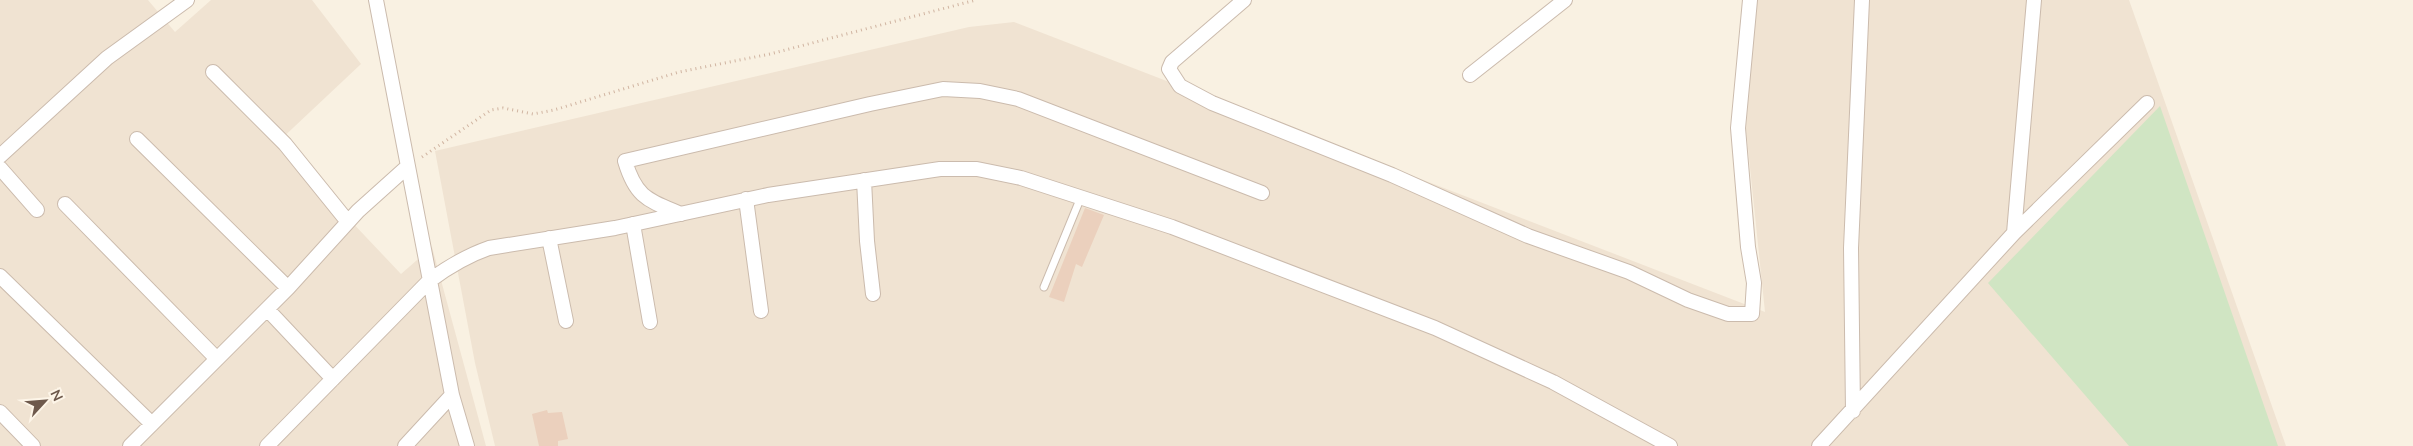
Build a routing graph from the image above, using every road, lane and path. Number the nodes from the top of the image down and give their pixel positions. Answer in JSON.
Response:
{"nodes":[{"id":1,"x":188,"y":0,"type":"edge"},
{"id":2,"x":376,"y":0,"type":"edge"},
{"id":3,"x":976,"y":0,"type":"edge"},
{"id":4,"x":1244,"y":0,"type":"edge"},
{"id":5,"x":1565,"y":0,"type":"edge"},
{"id":6,"x":1750,"y":0,"type":"edge"},
{"id":7,"x":1862,"y":0,"type":"edge"},
{"id":8,"x":2034,"y":0,"type":"edge"},
{"id":9,"x":213,"y":72,"type":"dead end"},
{"id":10,"x":1470,"y":75,"type":"dead end"},
{"id":11,"x":2147,"y":103,"type":"dead end"},
{"id":12,"x":137,"y":139,"type":"dead end"},
{"id":13,"x":0,"y":156,"type":"edge"},
{"id":14,"x":407,"y":167,"type":"junction"},
{"id":15,"x":0,"y":168,"type":"edge"},
{"id":16,"x":864,"y":180,"type":"junction"},
{"id":17,"x":1262,"y":193,"type":"dead end"},
{"id":18,"x":1081,"y":197,"type":"junction"},
{"id":19,"x":746,"y":199,"type":"junction"},
{"id":20,"x":66,"y":204,"type":"dead end"},
{"id":21,"x":37,"y":210,"type":"dead end"},
{"id":22,"x":681,"y":214,"type":"junction"},
{"id":23,"x":348,"y":222,"type":"junction"},
{"id":24,"x":633,"y":224,"type":"junction"},
{"id":25,"x":2014,"y":232,"type":"junction"},
{"id":26,"x":548,"y":238,"type":"junction"},
{"id":27,"x":0,"y":276,"type":"edge"},
{"id":28,"x":429,"y":280,"type":"junction"},
{"id":29,"x":288,"y":288,"type":"junction"},
{"id":30,"x":1044,"y":288,"type":"dead end"},
{"id":31,"x":873,"y":294,"type":"dead end"},
{"id":32,"x":267,"y":309,"type":"junction"},
{"id":33,"x":761,"y":311,"type":"dead end"},
{"id":34,"x":566,"y":321,"type":"dead end"},
{"id":35,"x":650,"y":322,"type":"dead end"},
{"id":36,"x":217,"y":359,"type":"junction"},
{"id":37,"x":333,"y":379,"type":"junction"},
{"id":38,"x":452,"y":396,"type":"junction"},
{"id":39,"x":1852,"y":411,"type":"junction"},
{"id":40,"x":0,"y":412,"type":"edge"},
{"id":41,"x":152,"y":424,"type":"junction"},
{"id":42,"x":33,"y":446,"type":"edge"},
{"id":43,"x":130,"y":446,"type":"edge"},
{"id":44,"x":267,"y":446,"type":"edge"},
{"id":45,"x":404,"y":446,"type":"edge"},
{"id":46,"x":467,"y":446,"type":"edge"},
{"id":47,"x":1670,"y":446,"type":"edge"},
{"id":48,"x":1820,"y":446,"type":"edge"}],
"edges":[{"from":1,"to":13,"type":"street"},
{"from":2,"to":14,"type":"street"},
{"from":3,"to":14,"type":"path"},
{"from":4,"to":6,"type":"street"},
{"from":5,"to":10,"type":"street"},
{"from":7,"to":39,"type":"street"},
{"from":8,"to":25,"type":"street"},
{"from":9,"to":23,"type":"street"},
{"from":11,"to":25,"type":"street"},
{"from":12,"to":29,"type":"street"},
{"from":14,"to":23,"type":"street"},
{"from":14,"to":28,"type":"street"},
{"from":15,"to":21,"type":"street"},
{"from":16,"to":18,"type":"street"},
{"from":16,"to":19,"type":"street"},
{"from":16,"to":31,"type":"street"},
{"from":17,"to":22,"type":"street"},
{"from":18,"to":30,"type":"lane"},
{"from":18,"to":47,"type":"street"},
{"from":19,"to":22,"type":"street"},
{"from":19,"to":33,"type":"street"},
{"from":20,"to":36,"type":"street"},
{"from":22,"to":24,"type":"street"},
{"from":23,"to":29,"type":"street"},
{"from":24,"to":26,"type":"street"},
{"from":24,"to":35,"type":"street"},
{"from":25,"to":39,"type":"street"},
{"from":26,"to":28,"type":"street"},
{"from":26,"to":34,"type":"street"},
{"from":27,"to":41,"type":"street"},
{"from":28,"to":37,"type":"street"},
{"from":28,"to":38,"type":"street"},
{"from":29,"to":32,"type":"street"},
{"from":32,"to":36,"type":"street"},
{"from":32,"to":37,"type":"street"},
{"from":36,"to":41,"type":"street"},
{"from":37,"to":44,"type":"street"},
{"from":38,"to":45,"type":"street"},
{"from":38,"to":46,"type":"street"},
{"from":39,"to":48,"type":"street"},
{"from":40,"to":42,"type":"street"},
{"from":41,"to":43,"type":"street"}]}
